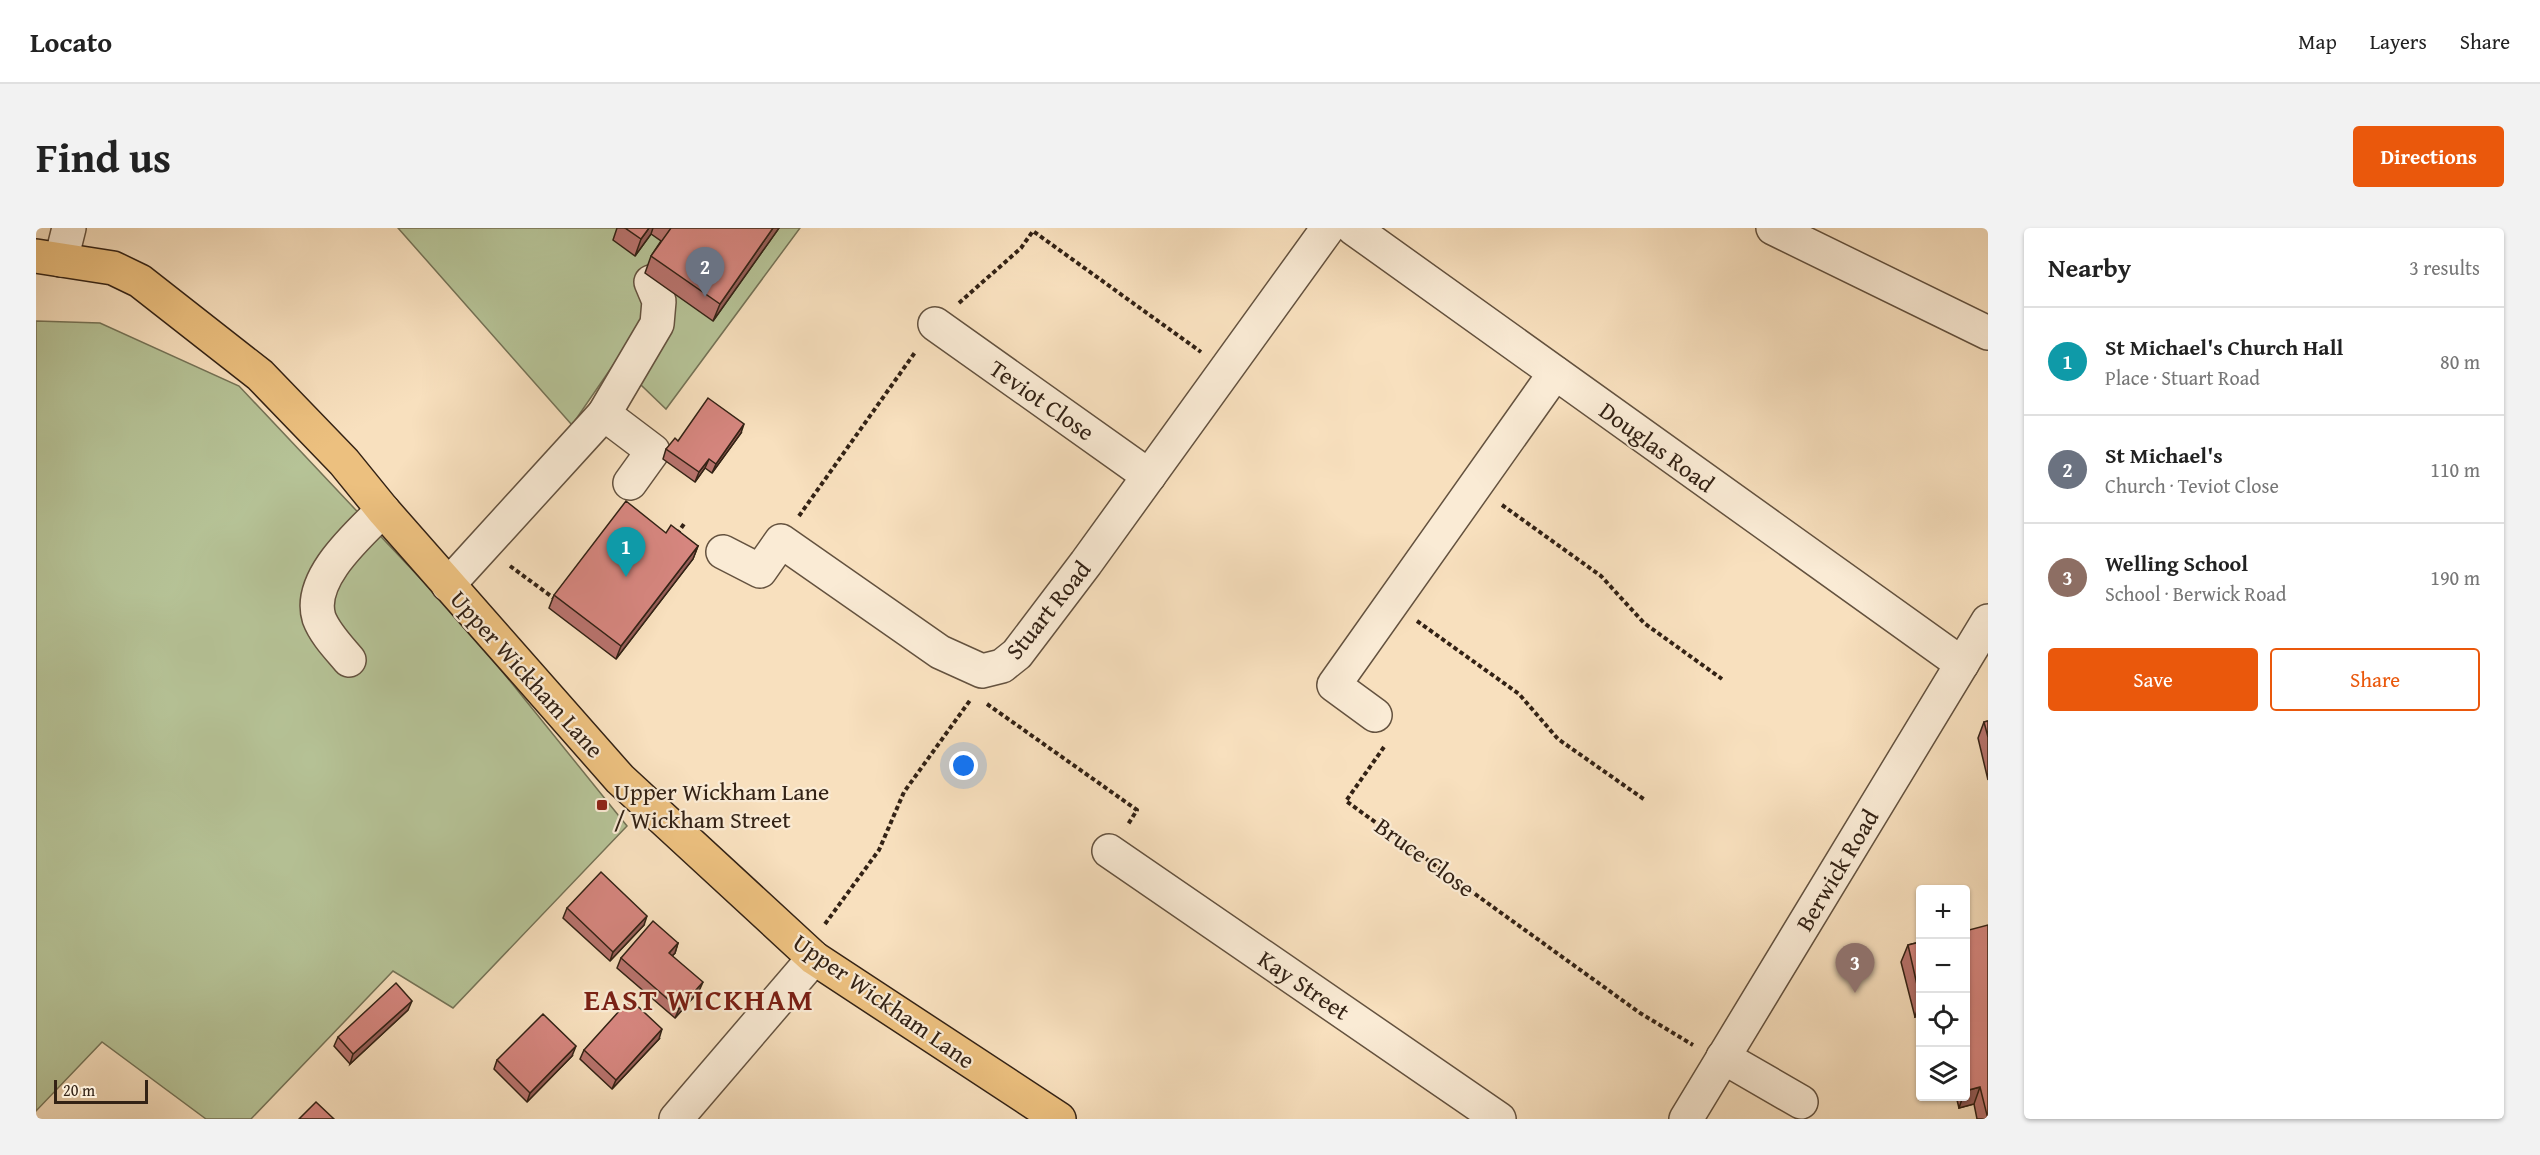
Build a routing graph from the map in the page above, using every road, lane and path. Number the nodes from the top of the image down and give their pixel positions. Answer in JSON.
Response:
{"nodes":[{"id":1,"x":69,"y":228,"type":"edge"},
{"id":2,"x":1329,"y":228,"type":"edge"},
{"id":3,"x":1353,"y":228,"type":"edge"},
{"id":4,"x":1773,"y":228,"type":"edge"},
{"id":5,"x":1021,"y":248,"type":"dead end"},
{"id":6,"x":48,"y":258,"type":"edge"},
{"id":7,"x":651,"y":282,"type":"edge"},
{"id":8,"x":935,"y":324,"type":"dead end"},
{"id":9,"x":1988,"y":333,"type":"edge"},
{"id":10,"x":1226,"y":370,"type":"junction"},
{"id":11,"x":1555,"y":373,"type":"junction"},
{"id":12,"x":604,"y":414,"type":"junction"},
{"id":13,"x":829,"y":473,"type":"dead end"},
{"id":14,"x":1149,"y":476,"type":"junction"},
{"id":15,"x":630,"y":483,"type":"dead end"},
{"id":16,"x":1474,"y":485,"type":"junction"},
{"id":17,"x":383,"y":510,"type":"junction"},
{"id":18,"x":684,"y":524,"type":"dead end"},
{"id":19,"x":781,"y":541,"type":"junction"},
{"id":20,"x":671,"y":542,"type":"edge"},
{"id":21,"x":483,"y":546,"type":"junction"},
{"id":22,"x":723,"y":552,"type":"dead end"},
{"id":23,"x":448,"y":585,"type":"junction"},
{"id":24,"x":556,"y":600,"type":"edge"},
{"id":25,"x":1392,"y":603,"type":"junction"},
{"id":26,"x":1988,"y":621,"type":"edge"},
{"id":27,"x":349,"y":660,"type":"dead end"},
{"id":28,"x":1962,"y":664,"type":"junction"},
{"id":29,"x":1722,"y":679,"type":"dead end"},
{"id":30,"x":978,"y":683,"type":"junction"},
{"id":31,"x":1376,"y":715,"type":"joint"},
{"id":32,"x":1645,"y":800,"type":"dead end"},
{"id":33,"x":1109,"y":851,"type":"joint"},
{"id":34,"x":810,"y":955,"type":"junction"},
{"id":35,"x":1722,"y":1059,"type":"junction"},
{"id":36,"x":1801,"y":1102,"type":"dead end"},
{"id":37,"x":676,"y":1119,"type":"edge"},
{"id":38,"x":1059,"y":1119,"type":"edge"},
{"id":39,"x":1499,"y":1119,"type":"edge"},
{"id":40,"x":1686,"y":1119,"type":"edge"}],
"edges":[{"from":1,"to":6,"type":"street"},
{"from":2,"to":10,"type":"street","name":"Stuart Road"},
{"from":3,"to":11,"type":"street","name":"Douglas Road"},
{"from":4,"to":9,"type":"street"},
{"from":5,"to":10,"type":"path"},
{"from":6,"to":17,"type":"main road","name":"Upper Wickham Lane"},
{"from":7,"to":12,"type":"street"},
{"from":8,"to":14,"type":"street","name":"Teviot Close"},
{"from":10,"to":14,"type":"street","name":"Stuart Road"},
{"from":11,"to":16,"type":"street"},
{"from":11,"to":28,"type":"street","name":"Douglas Road"},
{"from":12,"to":15,"type":"street"},
{"from":12,"to":21,"type":"street"},
{"from":13,"to":19,"type":"path"},
{"from":14,"to":30,"type":"street","name":"Stuart Road"},
{"from":16,"to":25,"type":"street"},
{"from":16,"to":29,"type":"path"},
{"from":17,"to":23,"type":"main road","name":"Upper Wickham Lane"},
{"from":17,"to":27,"type":"street"},
{"from":18,"to":20,"type":"path"},
{"from":19,"to":22,"type":"street"},
{"from":19,"to":30,"type":"street","name":"Stuart Road"},
{"from":21,"to":23,"type":"street"},
{"from":21,"to":24,"type":"path"},
{"from":23,"to":34,"type":"main road","name":"Upper Wickham Lane"},
{"from":25,"to":31,"type":"street"},
{"from":25,"to":32,"type":"path"},
{"from":26,"to":28,"type":"street","name":"Berwick Road"},
{"from":28,"to":35,"type":"street","name":"Berwick Road"},
{"from":30,"to":33,"type":"path"},
{"from":30,"to":34,"type":"path"},
{"from":31,"to":35,"type":"path","name":"Bruce Close"},
{"from":33,"to":39,"type":"street","name":"Kay Street"},
{"from":34,"to":37,"type":"street"},
{"from":34,"to":38,"type":"main road","name":"Upper Wickham Lane"},
{"from":35,"to":36,"type":"street"},
{"from":35,"to":40,"type":"street","name":"Berwick Road"}]}
